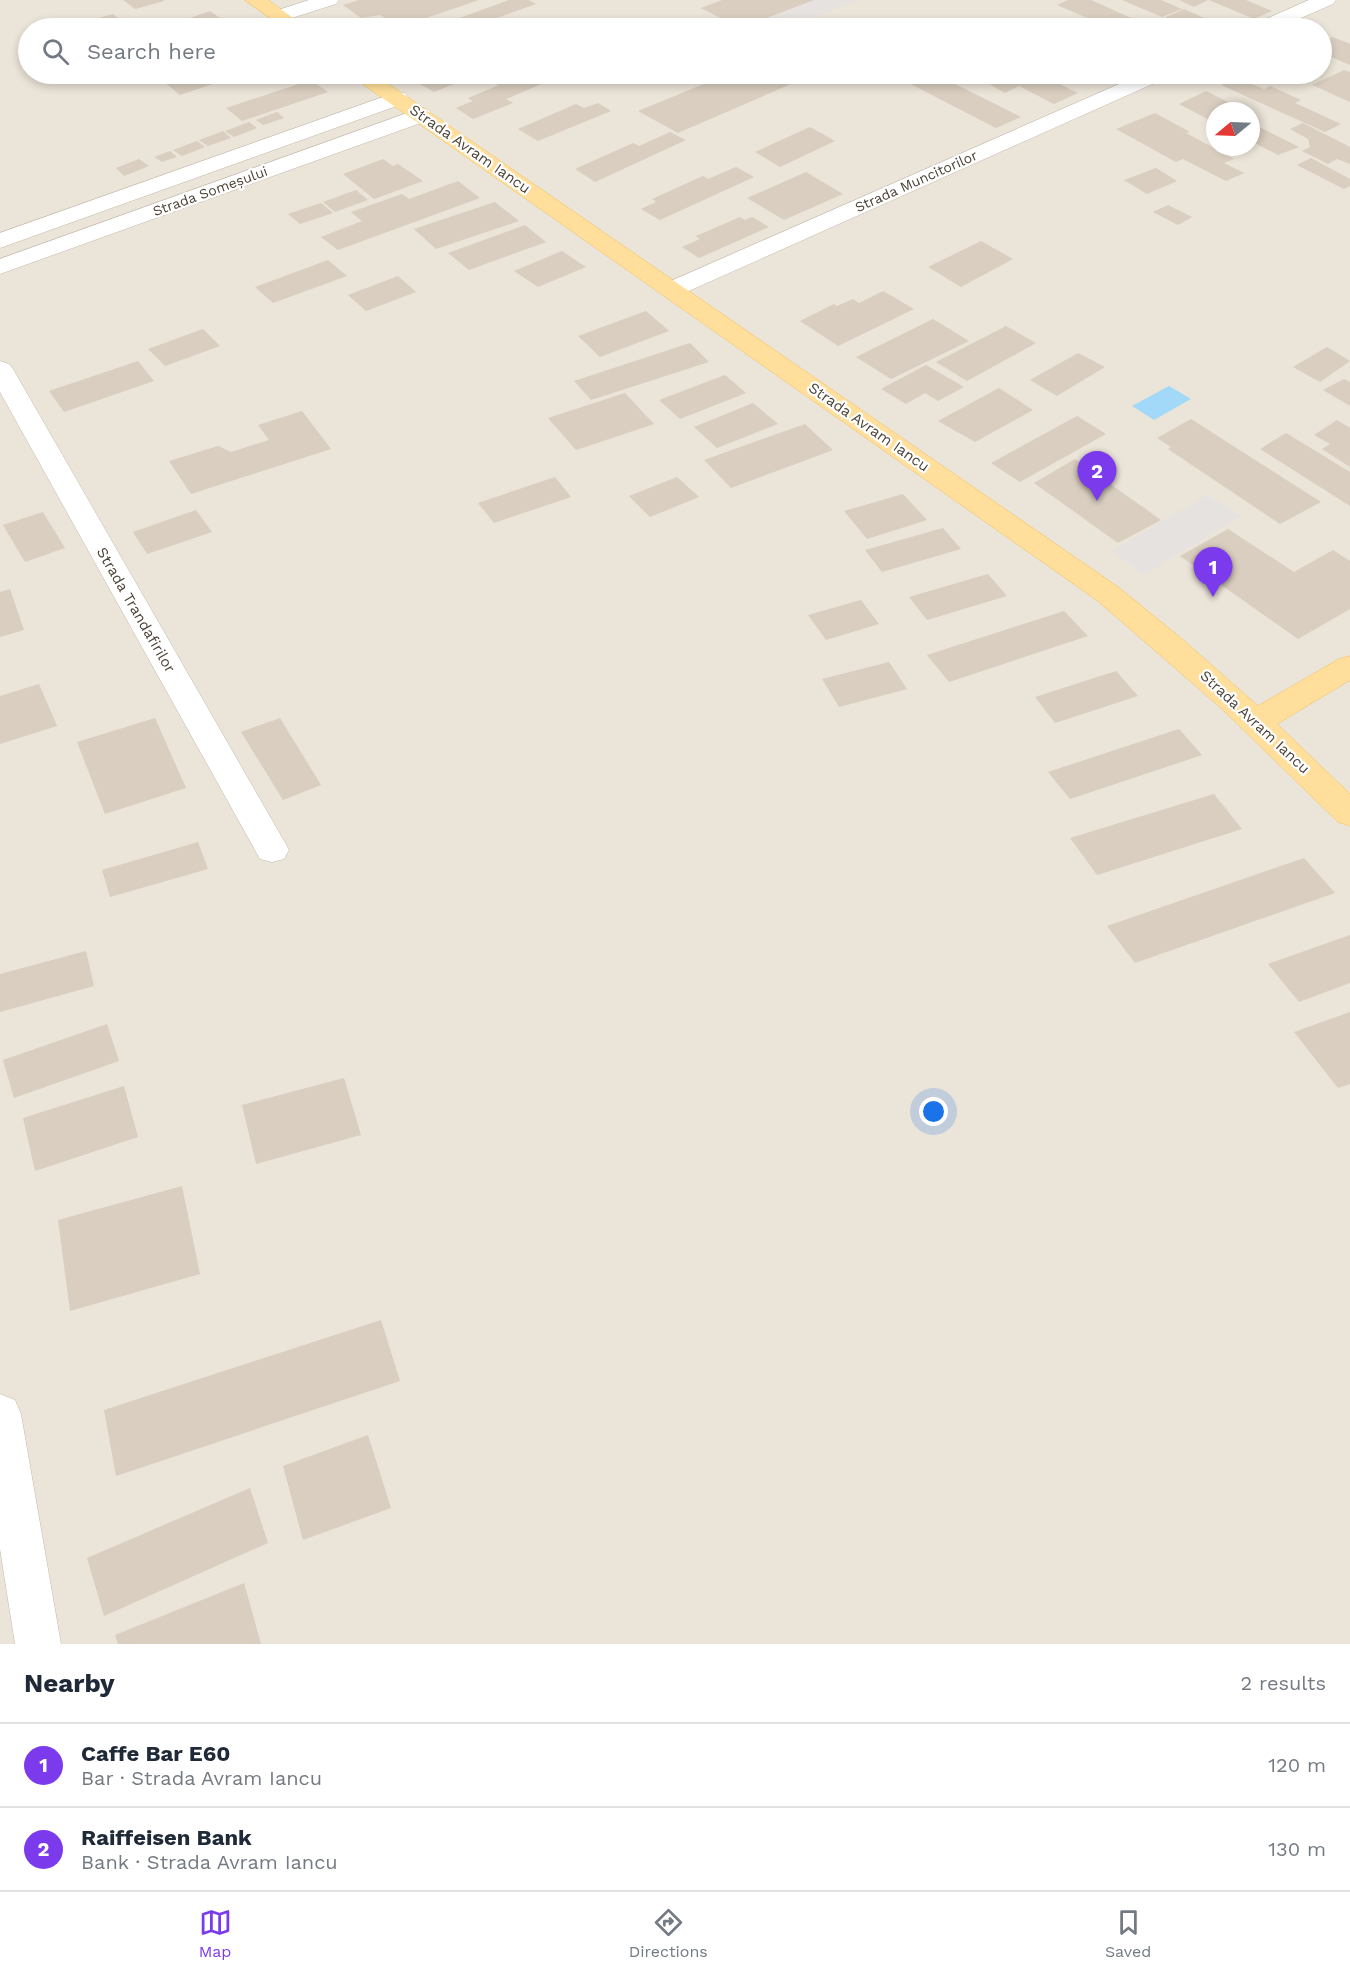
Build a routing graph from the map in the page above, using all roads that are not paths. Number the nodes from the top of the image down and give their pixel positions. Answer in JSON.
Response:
{"nodes":[{"id":1,"x":255,"y":0,"type":"edge"},
{"id":2,"x":329,"y":0,"type":"edge"},
{"id":3,"x":1326,"y":0,"type":"edge"},
{"id":4,"x":279,"y":16,"type":"junction"},
{"id":5,"x":282,"y":18,"type":"edge"},
{"id":6,"x":1285,"y":18,"type":"edge"},
{"id":7,"x":376,"y":84,"type":"edge"},
{"id":8,"x":1137,"y":84,"type":"edge"},
{"id":9,"x":397,"y":98,"type":"junction"},
{"id":10,"x":421,"y":115,"type":"junction"},
{"id":11,"x":0,"y":241,"type":"edge"},
{"id":12,"x":0,"y":267,"type":"edge"},
{"id":13,"x":673,"y":289,"type":"junction"},
{"id":14,"x":0,"y":369,"type":"edge"},
{"id":15,"x":1350,"y":666,"type":"edge"},
{"id":16,"x":1257,"y":721,"type":"junction"},
{"id":17,"x":1350,"y":814,"type":"edge"},
{"id":18,"x":272,"y":850,"type":"dead end"},
{"id":19,"x":0,"y":1414,"type":"edge"},
{"id":20,"x":38,"y":1644,"type":"edge"}],
"edges":[{"from":1,"to":4,"type":"main road"},
{"from":2,"to":4,"type":"street"},
{"from":3,"to":6,"type":"street"},
{"from":4,"to":5,"type":"main road"},
{"from":7,"to":9,"type":"main road","name":"Strada Avram Iancu"},
{"from":8,"to":13,"type":"street","name":"Strada Muncitorilor"},
{"from":9,"to":10,"type":"main road","name":"Strada Avram Iancu"},
{"from":9,"to":11,"type":"street","name":"Strada Someșului"},
{"from":10,"to":12,"type":"street","name":"Strada Someșului"},
{"from":10,"to":13,"type":"main road","name":"Strada Avram Iancu"},
{"from":13,"to":16,"type":"main road","name":"Strada Avram Iancu"},
{"from":14,"to":18,"type":"street","name":"Strada Trandafirilor"},
{"from":15,"to":16,"type":"main road"},
{"from":16,"to":17,"type":"main road","name":"Strada Avram Iancu"},
{"from":19,"to":20,"type":"street"}]}
